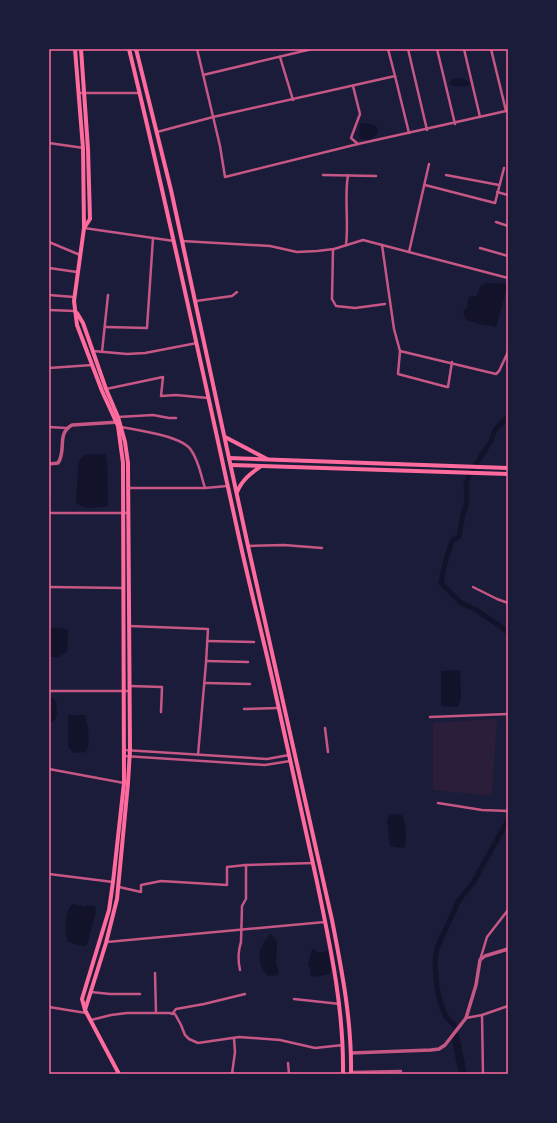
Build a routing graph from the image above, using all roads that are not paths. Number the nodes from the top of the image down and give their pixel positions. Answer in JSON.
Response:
{"nodes":[{"id":1,"x":75,"y":49,"type":"edge"},
{"id":2,"x":81,"y":49,"type":"edge"},
{"id":3,"x":129,"y":49,"type":"edge"},
{"id":4,"x":136,"y":49,"type":"edge"},
{"id":5,"x":197,"y":49,"type":"edge"},
{"id":6,"x":289,"y":49,"type":"edge"},
{"id":7,"x":312,"y":49,"type":"edge"},
{"id":8,"x":388,"y":49,"type":"edge"},
{"id":9,"x":408,"y":49,"type":"edge"},
{"id":10,"x":437,"y":49,"type":"edge"},
{"id":11,"x":464,"y":49,"type":"edge"},
{"id":12,"x":491,"y":49,"type":"edge"},
{"id":13,"x":290,"y":54,"type":"junction"},
{"id":14,"x":280,"y":57,"type":"junction"},
{"id":15,"x":203,"y":76,"type":"junction"},
{"id":16,"x":395,"y":76,"type":"junction"},
{"id":17,"x":353,"y":86,"type":"junction"},
{"id":18,"x":79,"y":93,"type":"junction"},
{"id":19,"x":85,"y":93,"type":"junction"},
{"id":20,"x":140,"y":93,"type":"junction"},
{"id":21,"x":292,"y":100,"type":"junction"},
{"id":22,"x":507,"y":111,"type":"edge"},
{"id":23,"x":213,"y":117,"type":"junction"},
{"id":24,"x":480,"y":117,"type":"junction"},
{"id":25,"x":455,"y":124,"type":"junction"},
{"id":26,"x":427,"y":130,"type":"junction"},
{"id":27,"x":157,"y":132,"type":"junction"},
{"id":28,"x":409,"y":133,"type":"junction"},
{"id":29,"x":49,"y":143,"type":"edge"},
{"id":30,"x":358,"y":144,"type":"junction"},
{"id":31,"x":83,"y":148,"type":"junction"},
{"id":32,"x":88,"y":149,"type":"junction"},
{"id":33,"x":429,"y":164,"type":"dead end"},
{"id":34,"x":504,"y":168,"type":"dead end"},
{"id":35,"x":323,"y":175,"type":"dead end"},
{"id":36,"x":348,"y":175,"type":"junction"},
{"id":37,"x":446,"y":175,"type":"dead end"},
{"id":38,"x":376,"y":176,"type":"dead end"},
{"id":39,"x":425,"y":185,"type":"junction"},
{"id":40,"x":499,"y":185,"type":"junction"},
{"id":41,"x":497,"y":192,"type":"junction"},
{"id":42,"x":508,"y":195,"type":"edge"},
{"id":43,"x":496,"y":222,"type":"dead end"},
{"id":44,"x":508,"y":226,"type":"edge"},
{"id":45,"x":84,"y":228,"type":"junction"},
{"id":46,"x":153,"y":238,"type":"junction"},
{"id":47,"x":175,"y":241,"type":"junction"},
{"id":48,"x":182,"y":241,"type":"junction"},
{"id":49,"x":49,"y":242,"type":"edge"},
{"id":50,"x":346,"y":245,"type":"junction"},
{"id":51,"x":382,"y":245,"type":"junction"},
{"id":52,"x":480,"y":248,"type":"dead end"},
{"id":53,"x":333,"y":249,"type":"junction"},
{"id":54,"x":409,"y":252,"type":"junction"},
{"id":55,"x":80,"y":255,"type":"junction"},
{"id":56,"x":508,"y":256,"type":"edge"},
{"id":57,"x":49,"y":268,"type":"edge"},
{"id":58,"x":77,"y":272,"type":"junction"},
{"id":59,"x":508,"y":278,"type":"edge"},
{"id":60,"x":237,"y":292,"type":"dead end"},
{"id":61,"x":49,"y":295,"type":"edge"},
{"id":62,"x":108,"y":295,"type":"dead end"},
{"id":63,"x":74,"y":297,"type":"junction"},
{"id":64,"x":196,"y":301,"type":"junction"},
{"id":65,"x":385,"y":304,"type":"dead end"},
{"id":66,"x":49,"y":310,"type":"edge"},
{"id":67,"x":76,"y":311,"type":"junction"},
{"id":68,"x":106,"y":326,"type":"junction"},
{"id":69,"x":198,"y":343,"type":"junction"},
{"id":70,"x":93,"y":351,"type":"junction"},
{"id":71,"x":400,"y":351,"type":"junction"},
{"id":72,"x":102,"y":352,"type":"junction"},
{"id":73,"x":508,"y":352,"type":"edge"},
{"id":74,"x":452,"y":362,"type":"junction"},
{"id":75,"x":92,"y":365,"type":"junction"},
{"id":76,"x":49,"y":368,"type":"edge"},
{"id":77,"x":106,"y":389,"type":"junction"},
{"id":78,"x":210,"y":398,"type":"junction"},
{"id":79,"x":118,"y":417,"type":"junction"},
{"id":80,"x":176,"y":418,"type":"dead end"},
{"id":81,"x":119,"y":424,"type":"junction"},
{"id":82,"x":49,"y":427,"type":"edge"},
{"id":83,"x":66,"y":428,"type":"junction"},
{"id":84,"x":225,"y":437,"type":"junction"},
{"id":85,"x":230,"y":458,"type":"junction"},
{"id":86,"x":268,"y":460,"type":"junction"},
{"id":87,"x":49,"y":464,"type":"edge"},
{"id":88,"x":231,"y":465,"type":"junction"},
{"id":89,"x":261,"y":466,"type":"junction"},
{"id":90,"x":508,"y":468,"type":"edge"},
{"id":91,"x":508,"y":474,"type":"edge"},
{"id":92,"x":50,"y":479,"type":"edge"},
{"id":93,"x":228,"y":486,"type":"junction"},
{"id":94,"x":128,"y":488,"type":"junction"},
{"id":95,"x":205,"y":488,"type":"junction"},
{"id":96,"x":237,"y":493,"type":"junction"},
{"id":97,"x":49,"y":495,"type":"edge"},
{"id":98,"x":49,"y":513,"type":"edge"},
{"id":99,"x":125,"y":513,"type":"junction"},
{"id":100,"x":248,"y":546,"type":"junction"},
{"id":101,"x":322,"y":548,"type":"dead end"},
{"id":102,"x":473,"y":587,"type":"dead end"},
{"id":103,"x":49,"y":588,"type":"edge"},
{"id":104,"x":122,"y":588,"type":"junction"},
{"id":105,"x":128,"y":588,"type":"junction"},
{"id":106,"x":508,"y":603,"type":"edge"},
{"id":107,"x":128,"y":626,"type":"junction"},
{"id":108,"x":207,"y":641,"type":"junction"},
{"id":109,"x":254,"y":642,"type":"dead end"},
{"id":110,"x":206,"y":661,"type":"junction"},
{"id":111,"x":248,"y":662,"type":"dead end"},
{"id":112,"x":205,"y":683,"type":"junction"},
{"id":113,"x":250,"y":684,"type":"dead end"},
{"id":114,"x":129,"y":686,"type":"junction"},
{"id":115,"x":49,"y":691,"type":"edge"},
{"id":116,"x":122,"y":691,"type":"junction"},
{"id":117,"x":129,"y":691,"type":"junction"},
{"id":118,"x":278,"y":708,"type":"junction"},
{"id":119,"x":244,"y":709,"type":"dead end"},
{"id":120,"x":161,"y":712,"type":"dead end"},
{"id":121,"x":508,"y":714,"type":"edge"},
{"id":122,"x":430,"y":717,"type":"dead end"},
{"id":123,"x":325,"y":728,"type":"dead end"},
{"id":124,"x":124,"y":750,"type":"junction"},
{"id":125,"x":130,"y":750,"type":"junction"},
{"id":126,"x":328,"y":752,"type":"dead end"},
{"id":127,"x":198,"y":755,"type":"junction"},
{"id":128,"x":289,"y":755,"type":"junction"},
{"id":129,"x":124,"y":756,"type":"junction"},
{"id":130,"x":129,"y":756,"type":"junction"},
{"id":131,"x":290,"y":761,"type":"junction"},
{"id":132,"x":49,"y":769,"type":"edge"},
{"id":133,"x":124,"y":783,"type":"junction"},
{"id":134,"x":303,"y":792,"type":"junction"},
{"id":135,"x":297,"y":793,"type":"junction"},
{"id":136,"x":438,"y":803,"type":"dead end"},
{"id":137,"x":508,"y":810,"type":"edge"},
{"id":138,"x":312,"y":863,"type":"junction"},
{"id":139,"x":246,"y":865,"type":"junction"},
{"id":140,"x":49,"y":874,"type":"edge"},
{"id":141,"x":113,"y":882,"type":"junction"},
{"id":142,"x":118,"y":887,"type":"junction"},
{"id":143,"x":508,"y":910,"type":"edge"},
{"id":144,"x":325,"y":922,"type":"junction"},
{"id":145,"x":241,"y":930,"type":"junction"},
{"id":146,"x":106,"y":942,"type":"junction"},
{"id":147,"x":508,"y":949,"type":"edge"},
{"id":148,"x":480,"y":960,"type":"junction"},
{"id":149,"x":240,"y":970,"type":"dead end"},
{"id":150,"x":155,"y":973,"type":"dead end"},
{"id":151,"x":90,"y":992,"type":"junction"},
{"id":152,"x":140,"y":994,"type":"dead end"},
{"id":153,"x":245,"y":994,"type":"dead end"},
{"id":154,"x":294,"y":1000,"type":"dead end"},
{"id":155,"x":340,"y":1004,"type":"junction"},
{"id":156,"x":508,"y":1006,"type":"edge"},
{"id":157,"x":49,"y":1007,"type":"edge"},
{"id":158,"x":86,"y":1011,"type":"junction"},
{"id":159,"x":156,"y":1013,"type":"junction"},
{"id":160,"x":172,"y":1014,"type":"junction"},
{"id":161,"x":482,"y":1015,"type":"junction"},
{"id":162,"x":466,"y":1018,"type":"junction"},
{"id":163,"x":90,"y":1021,"type":"junction"},
{"id":164,"x":234,"y":1038,"type":"junction"},
{"id":165,"x":344,"y":1045,"type":"junction"},
{"id":166,"x":351,"y":1053,"type":"junction"},
{"id":167,"x":288,"y":1063,"type":"dead end"},
{"id":168,"x":401,"y":1071,"type":"dead end"},
{"id":169,"x":351,"y":1073,"type":"edge"},
{"id":170,"x":364,"y":1073,"type":"edge"},
{"id":171,"x":119,"y":1074,"type":"edge"},
{"id":172,"x":232,"y":1074,"type":"edge"},
{"id":173,"x":289,"y":1074,"type":"edge"},
{"id":174,"x":344,"y":1074,"type":"edge"},
{"id":175,"x":483,"y":1074,"type":"edge"}],
"edges":[{"from":1,"to":18,"type":"main road"},
{"from":2,"to":19,"type":"main road"},
{"from":3,"to":20,"type":"main road"},
{"from":4,"to":27,"type":"main road"},
{"from":5,"to":15,"type":"street"},
{"from":6,"to":13,"type":"street"},
{"from":7,"to":13,"type":"street"},
{"from":8,"to":16,"type":"street"},
{"from":9,"to":26,"type":"street"},
{"from":10,"to":25,"type":"street"},
{"from":11,"to":24,"type":"street"},
{"from":12,"to":22,"type":"street"},
{"from":13,"to":14,"type":"street"},
{"from":14,"to":15,"type":"street"},
{"from":14,"to":21,"type":"street"},
{"from":15,"to":23,"type":"street"},
{"from":16,"to":17,"type":"street"},
{"from":16,"to":28,"type":"street"},
{"from":17,"to":21,"type":"street"},
{"from":17,"to":30,"type":"street"},
{"from":18,"to":19,"type":"street"},
{"from":18,"to":31,"type":"main road"},
{"from":19,"to":20,"type":"street"},
{"from":19,"to":32,"type":"main road"},
{"from":20,"to":47,"type":"main road"},
{"from":21,"to":23,"type":"street"},
{"from":22,"to":24,"type":"street"},
{"from":23,"to":27,"type":"street"},
{"from":23,"to":30,"type":"street"},
{"from":24,"to":25,"type":"street"},
{"from":25,"to":26,"type":"street"},
{"from":26,"to":28,"type":"street"},
{"from":27,"to":48,"type":"main road"},
{"from":28,"to":30,"type":"street"},
{"from":29,"to":31,"type":"street"},
{"from":31,"to":32,"type":"street"},
{"from":31,"to":45,"type":"main road"},
{"from":32,"to":45,"type":"main road"},
{"from":33,"to":39,"type":"street"},
{"from":34,"to":40,"type":"street"},
{"from":35,"to":36,"type":"street"},
{"from":36,"to":38,"type":"street"},
{"from":36,"to":50,"type":"street"},
{"from":37,"to":40,"type":"street"},
{"from":39,"to":41,"type":"street"},
{"from":39,"to":54,"type":"street"},
{"from":40,"to":41,"type":"street"},
{"from":41,"to":42,"type":"street"},
{"from":43,"to":44,"type":"street"},
{"from":45,"to":46,"type":"street"},
{"from":45,"to":55,"type":"main road"},
{"from":46,"to":47,"type":"street"},
{"from":46,"to":68,"type":"street"},
{"from":47,"to":69,"type":"main road"},
{"from":48,"to":53,"type":"street"},
{"from":48,"to":64,"type":"main road"},
{"from":49,"to":55,"type":"street"},
{"from":50,"to":51,"type":"street"},
{"from":50,"to":53,"type":"street"},
{"from":51,"to":54,"type":"street"},
{"from":51,"to":71,"type":"street"},
{"from":52,"to":56,"type":"street"},
{"from":53,"to":65,"type":"street"},
{"from":54,"to":59,"type":"street"},
{"from":55,"to":58,"type":"main road"},
{"from":57,"to":58,"type":"street"},
{"from":58,"to":63,"type":"main road"},
{"from":60,"to":64,"type":"street"},
{"from":61,"to":63,"type":"street"},
{"from":62,"to":68,"type":"street"},
{"from":63,"to":67,"type":"main road"},
{"from":64,"to":84,"type":"main road"},
{"from":66,"to":67,"type":"street"},
{"from":67,"to":70,"type":"main road"},
{"from":67,"to":75,"type":"main road"},
{"from":68,"to":72,"type":"street"},
{"from":69,"to":72,"type":"street"},
{"from":69,"to":78,"type":"main road"},
{"from":70,"to":72,"type":"street"},
{"from":70,"to":77,"type":"main road"},
{"from":71,"to":74,"type":"street"},
{"from":71,"to":74,"type":"street"},
{"from":73,"to":74,"type":"street"},
{"from":75,"to":76,"type":"street"},
{"from":75,"to":81,"type":"main road"},
{"from":77,"to":78,"type":"street"},
{"from":77,"to":79,"type":"main road"},
{"from":78,"to":93,"type":"main road"},
{"from":79,"to":80,"type":"street"},
{"from":79,"to":81,"type":"main road"},
{"from":81,"to":83,"type":"street"},
{"from":81,"to":94,"type":"main road"},
{"from":81,"to":95,"type":"street"},
{"from":81,"to":99,"type":"main road"},
{"from":82,"to":83,"type":"street"},
{"from":83,"to":87,"type":"street"},
{"from":84,"to":85,"type":"main road"},
{"from":84,"to":86,"type":"main road"},
{"from":85,"to":86,"type":"main road"},
{"from":85,"to":88,"type":"main road"},
{"from":86,"to":90,"type":"main road"},
{"from":88,"to":89,"type":"main road"},
{"from":88,"to":96,"type":"main road"},
{"from":89,"to":91,"type":"main road"},
{"from":89,"to":96,"type":"main road"},
{"from":92,"to":97,"type":"street"},
{"from":93,"to":95,"type":"street"},
{"from":93,"to":118,"type":"main road"},
{"from":94,"to":95,"type":"street"},
{"from":94,"to":99,"type":"main road"},
{"from":96,"to":100,"type":"main road"},
{"from":98,"to":99,"type":"street"},
{"from":99,"to":104,"type":"main road"},
{"from":99,"to":105,"type":"main road"},
{"from":100,"to":101,"type":"street"},
{"from":100,"to":134,"type":"main road"},
{"from":102,"to":106,"type":"street"},
{"from":103,"to":104,"type":"street"},
{"from":104,"to":105,"type":"street"},
{"from":104,"to":116,"type":"main road"},
{"from":105,"to":107,"type":"main road"},
{"from":107,"to":108,"type":"street"},
{"from":107,"to":114,"type":"main road"},
{"from":108,"to":109,"type":"street"},
{"from":108,"to":110,"type":"street"},
{"from":110,"to":111,"type":"street"},
{"from":110,"to":112,"type":"street"},
{"from":112,"to":113,"type":"street"},
{"from":112,"to":127,"type":"street"},
{"from":114,"to":117,"type":"main road"},
{"from":114,"to":120,"type":"street"},
{"from":115,"to":116,"type":"street"},
{"from":116,"to":117,"type":"street"},
{"from":116,"to":124,"type":"main road"},
{"from":117,"to":125,"type":"main road"},
{"from":118,"to":119,"type":"street"},
{"from":118,"to":128,"type":"main road"},
{"from":121,"to":122,"type":"street"},
{"from":123,"to":126,"type":"street"},
{"from":124,"to":125,"type":"street"},
{"from":124,"to":129,"type":"main road"},
{"from":125,"to":127,"type":"street"},
{"from":125,"to":130,"type":"main road"},
{"from":127,"to":128,"type":"street"},
{"from":128,"to":131,"type":"main road"},
{"from":129,"to":130,"type":"street"},
{"from":129,"to":133,"type":"main road"},
{"from":130,"to":131,"type":"street"},
{"from":130,"to":142,"type":"main road"},
{"from":131,"to":135,"type":"main road"},
{"from":132,"to":133,"type":"street"},
{"from":133,"to":141,"type":"main road"},
{"from":134,"to":135,"type":"main road"},
{"from":134,"to":166,"type":"main road"},
{"from":135,"to":138,"type":"main road"},
{"from":136,"to":137,"type":"street"},
{"from":138,"to":139,"type":"street"},
{"from":138,"to":144,"type":"main road"},
{"from":139,"to":142,"type":"street"},
{"from":139,"to":145,"type":"street"},
{"from":140,"to":141,"type":"street"},
{"from":141,"to":158,"type":"main road"},
{"from":142,"to":146,"type":"main road"},
{"from":143,"to":148,"type":"street"},
{"from":144,"to":145,"type":"street"},
{"from":144,"to":155,"type":"main road"},
{"from":145,"to":146,"type":"street"},
{"from":145,"to":149,"type":"street"},
{"from":146,"to":151,"type":"main road"},
{"from":147,"to":148,"type":"street"},
{"from":148,"to":162,"type":"street"},
{"from":150,"to":159,"type":"street"},
{"from":151,"to":152,"type":"street"},
{"from":151,"to":158,"type":"main road"},
{"from":153,"to":160,"type":"street"},
{"from":154,"to":155,"type":"street"},
{"from":155,"to":165,"type":"main road"},
{"from":156,"to":161,"type":"street"},
{"from":157,"to":158,"type":"street"},
{"from":158,"to":163,"type":"main road"},
{"from":159,"to":160,"type":"street"},
{"from":159,"to":163,"type":"street"},
{"from":160,"to":164,"type":"street"},
{"from":161,"to":162,"type":"street"},
{"from":161,"to":175,"type":"street"},
{"from":162,"to":166,"type":"street"},
{"from":163,"to":171,"type":"main road"},
{"from":164,"to":165,"type":"street"},
{"from":164,"to":172,"type":"street"},
{"from":165,"to":174,"type":"main road"},
{"from":166,"to":169,"type":"main road"},
{"from":167,"to":173,"type":"street"},
{"from":168,"to":170,"type":"street"},
{"from":169,"to":170,"type":"street"}]}
